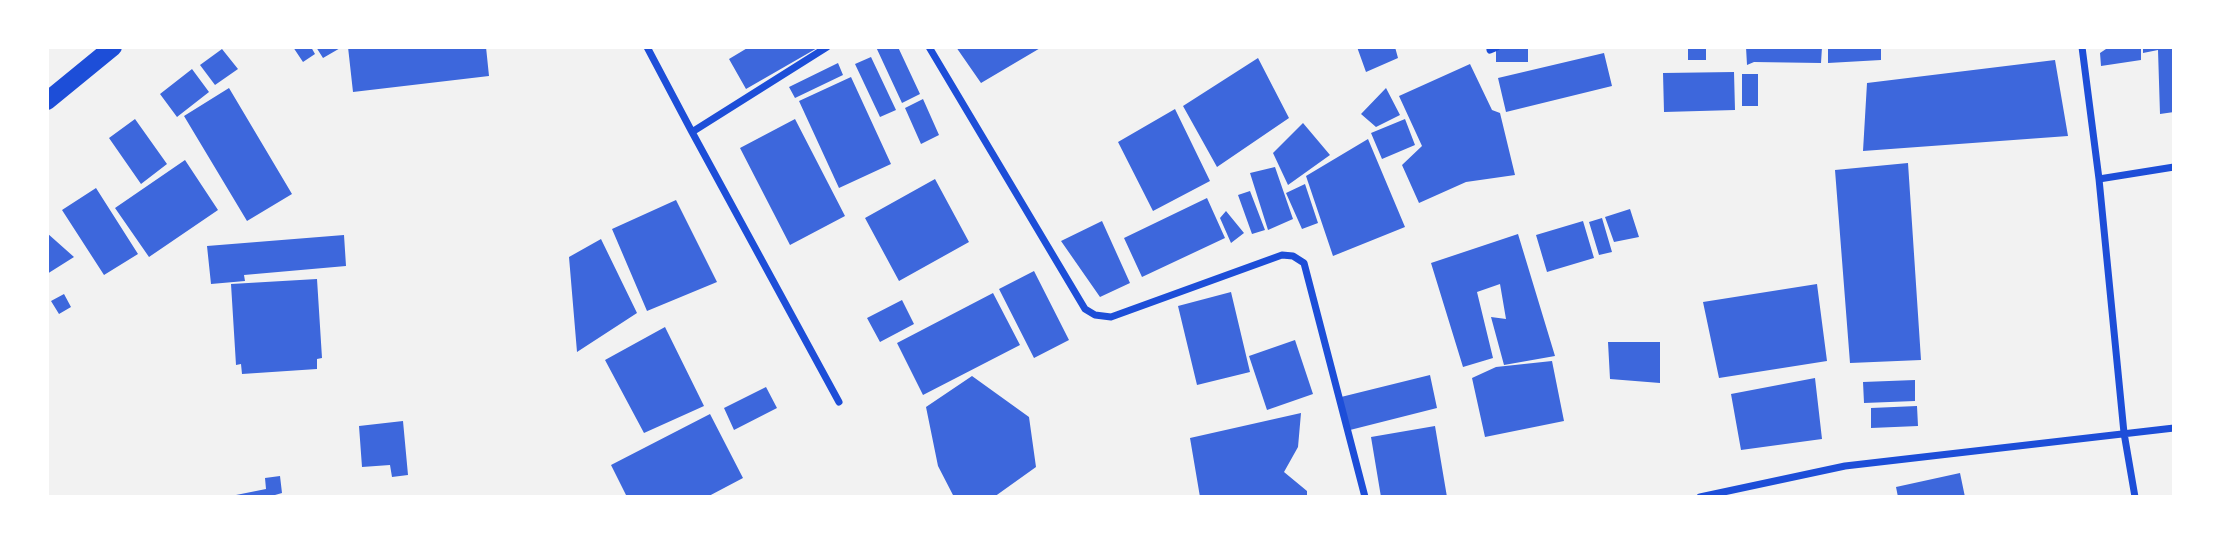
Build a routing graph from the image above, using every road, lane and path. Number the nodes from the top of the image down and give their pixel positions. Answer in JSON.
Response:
{"nodes":[{"id":1,"x":113,"y":47,"type":"edge"},
{"id":2,"x":647,"y":47,"type":"edge"},
{"id":3,"x":827,"y":47,"type":"edge"},
{"id":4,"x":929,"y":47,"type":"edge"},
{"id":5,"x":2082,"y":47,"type":"edge"},
{"id":6,"x":47,"y":101,"type":"edge"},
{"id":7,"x":692,"y":132,"type":"junction"},
{"id":8,"x":2174,"y":167,"type":"edge"},
{"id":9,"x":2099,"y":179,"type":"junction"},
{"id":10,"x":839,"y":402,"type":"dead end"},
{"id":11,"x":2174,"y":428,"type":"edge"},
{"id":12,"x":2124,"y":433,"type":"junction"},
{"id":13,"x":1365,"y":497,"type":"edge"},
{"id":14,"x":1700,"y":497,"type":"edge"},
{"id":15,"x":2136,"y":497,"type":"edge"}],
"edges":[{"from":1,"to":6,"type":"main road"},
{"from":2,"to":7,"type":"street"},
{"from":3,"to":7,"type":"street"},
{"from":4,"to":13,"type":"street"},
{"from":5,"to":9,"type":"street"},
{"from":7,"to":10,"type":"street"},
{"from":8,"to":9,"type":"street"},
{"from":9,"to":12,"type":"street"},
{"from":11,"to":12,"type":"street"},
{"from":12,"to":14,"type":"street"},
{"from":12,"to":15,"type":"street"}]}
